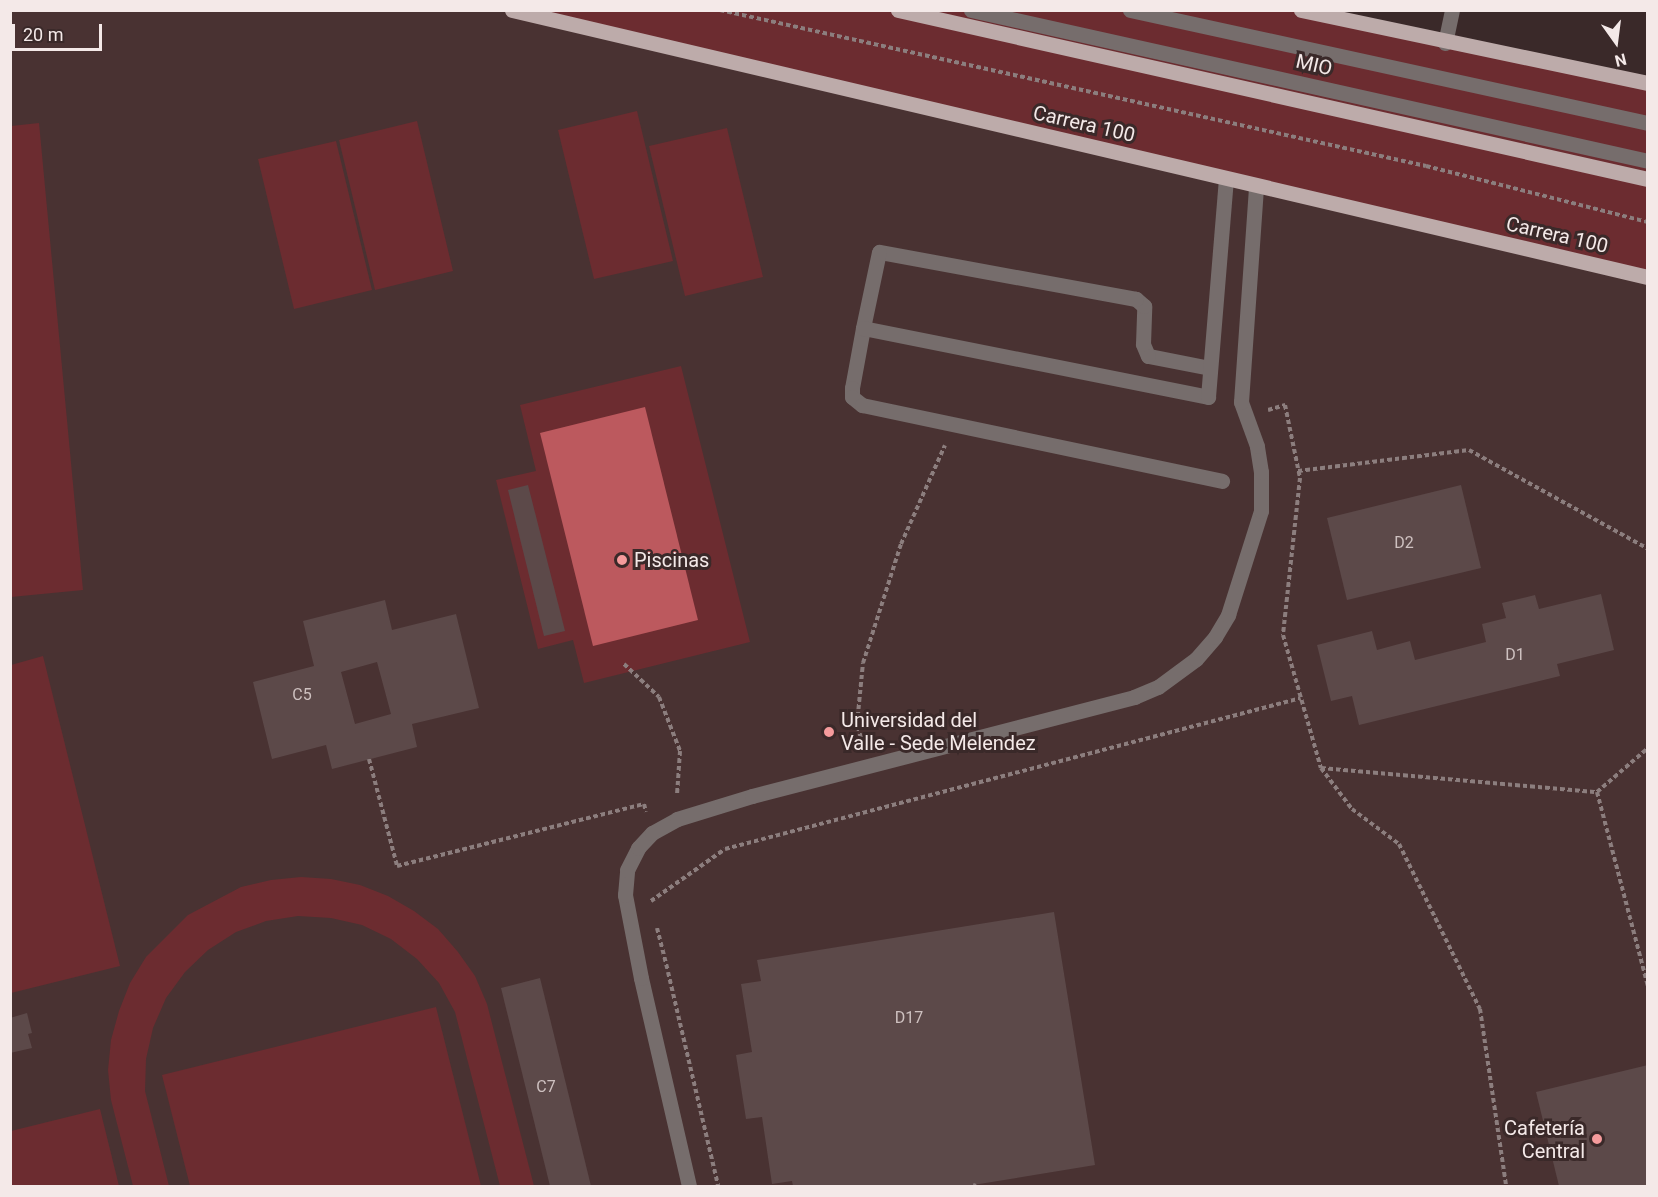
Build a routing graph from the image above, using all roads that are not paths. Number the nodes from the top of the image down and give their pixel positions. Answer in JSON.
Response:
{"nodes":[{"id":1,"x":512,"y":10,"type":"edge"},
{"id":2,"x":898,"y":10,"type":"edge"},
{"id":3,"x":971,"y":10,"type":"edge"},
{"id":4,"x":1130,"y":10,"type":"edge"},
{"id":5,"x":1301,"y":10,"type":"edge"},
{"id":6,"x":1452,"y":10,"type":"edge"},
{"id":7,"x":1445,"y":43,"type":"junction"},
{"id":8,"x":1647,"y":83,"type":"edge"},
{"id":9,"x":1647,"y":123,"type":"edge"},
{"id":10,"x":1647,"y":161,"type":"edge"},
{"id":11,"x":1226,"y":179,"type":"junction"},
{"id":12,"x":1647,"y":179,"type":"edge"},
{"id":13,"x":1256,"y":186,"type":"junction"},
{"id":14,"x":1647,"y":278,"type":"edge"},
{"id":15,"x":864,"y":328,"type":"junction"},
{"id":16,"x":1210,"y":368,"type":"junction"},
{"id":17,"x":1222,"y":481,"type":"dead end"},
{"id":18,"x":689,"y":1186,"type":"edge"}],
"edges":[{"from":1,"to":11,"type":"main road","name":"Carrera 100"},
{"from":2,"to":12,"type":"main road"},
{"from":3,"to":10,"type":"street","name":"MIO"},
{"from":4,"to":9,"type":"street","name":"MIO"},
{"from":5,"to":7,"type":"main road"},
{"from":6,"to":7,"type":"street"},
{"from":7,"to":8,"type":"main road"},
{"from":11,"to":13,"type":"main road","name":"Carrera 100"},
{"from":11,"to":16,"type":"street"},
{"from":13,"to":14,"type":"main road","name":"Carrera 100"},
{"from":13,"to":18,"type":"street"},
{"from":15,"to":16,"type":"street"},
{"from":15,"to":16,"type":"street"},
{"from":15,"to":17,"type":"street"}]}
